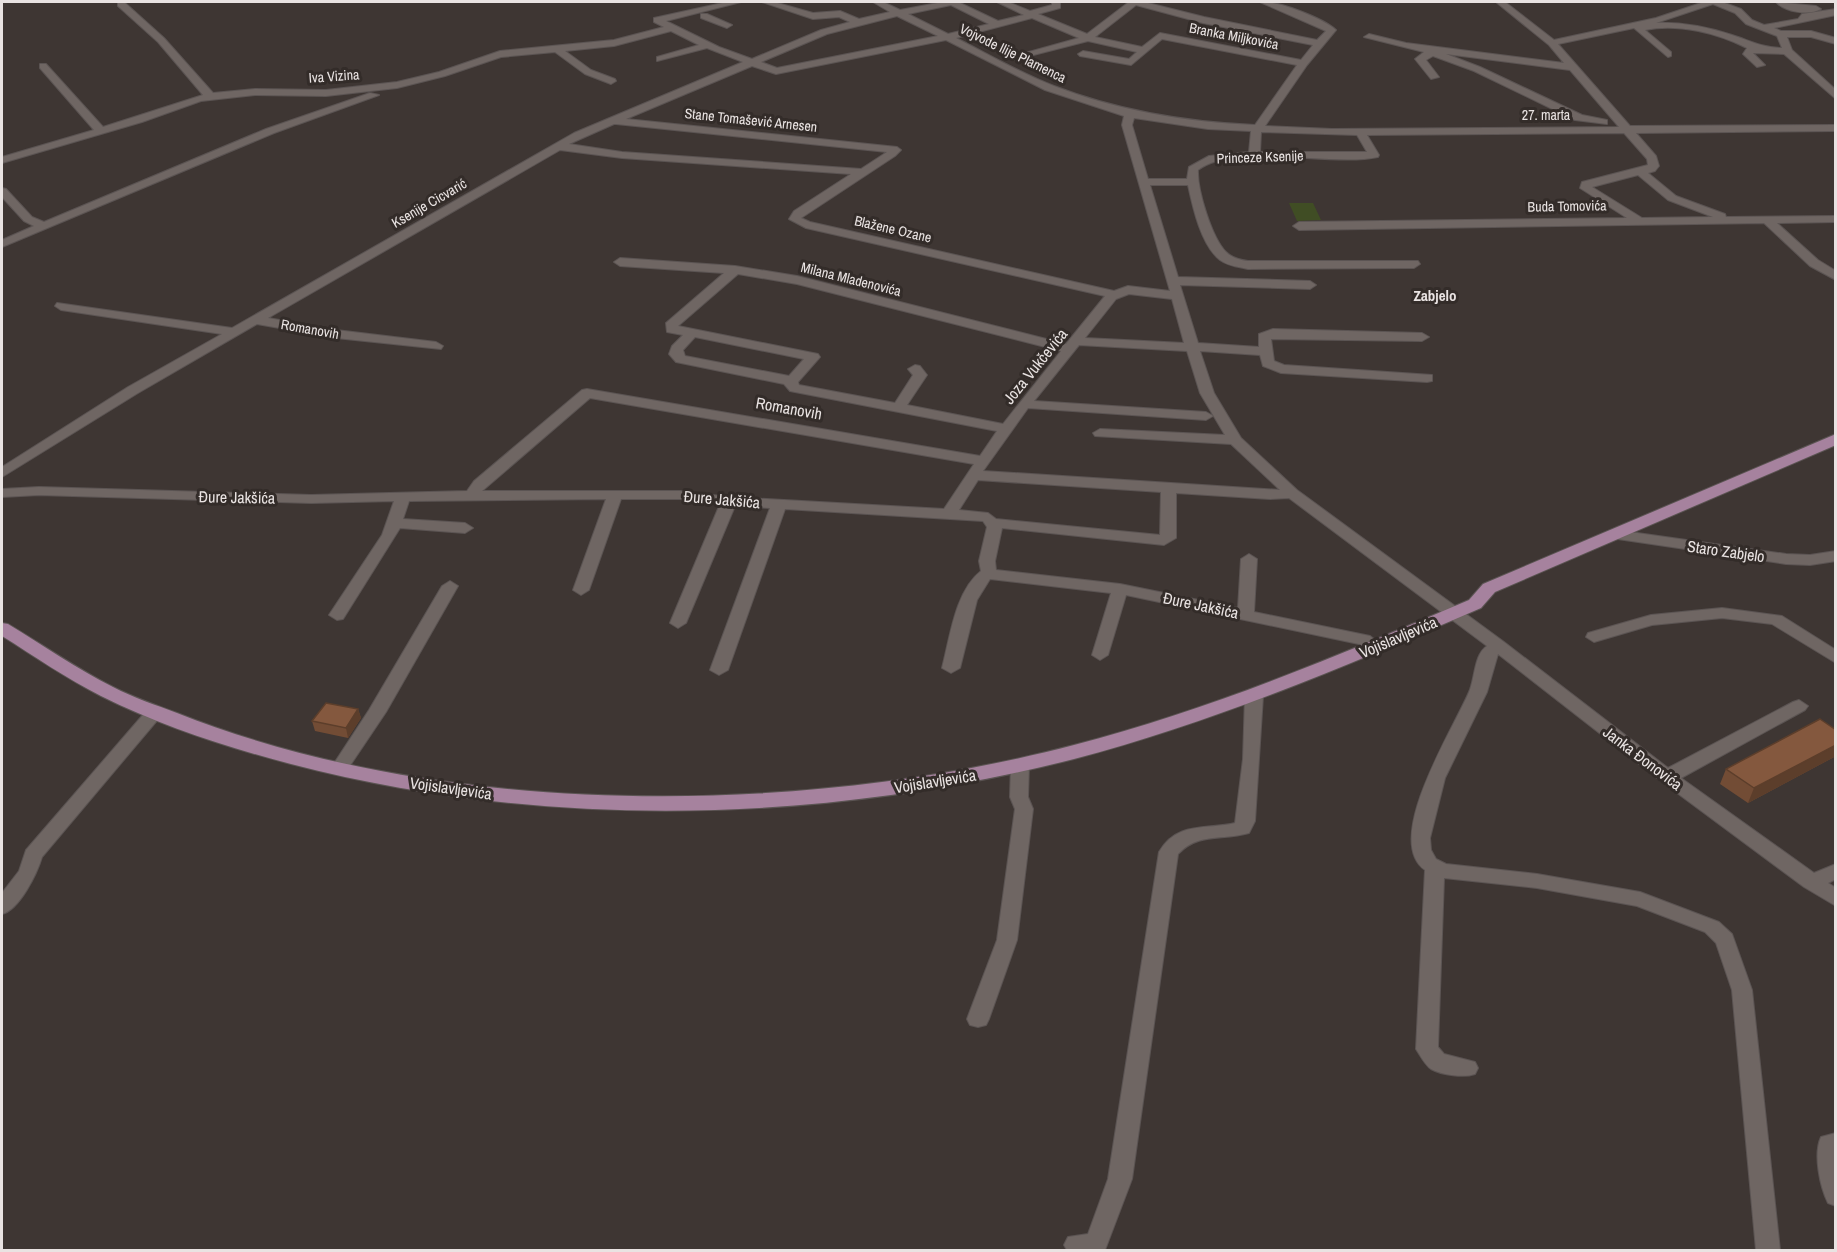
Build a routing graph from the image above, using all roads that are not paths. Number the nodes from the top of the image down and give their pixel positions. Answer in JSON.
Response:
{"nodes":[{"id":1,"x":675,"y":2,"type":"edge"},
{"id":2,"x":737,"y":2,"type":"edge"},
{"id":3,"x":766,"y":2,"type":"edge"},
{"id":4,"x":877,"y":2,"type":"edge"},
{"id":5,"x":953,"y":2,"type":"edge"},
{"id":6,"x":1001,"y":2,"type":"edge"},
{"id":7,"x":1056,"y":2,"type":"edge"},
{"id":8,"x":1135,"y":2,"type":"edge"},
{"id":9,"x":1264,"y":2,"type":"edge"},
{"id":10,"x":1500,"y":2,"type":"edge"},
{"id":11,"x":1707,"y":2,"type":"edge"},
{"id":12,"x":1779,"y":2,"type":"edge"},
{"id":13,"x":1817,"y":2,"type":"edge"},
{"id":14,"x":121,"y":4,"type":"dead end"},
{"id":15,"x":725,"y":9,"type":"dead end"},
{"id":16,"x":691,"y":12,"type":"junction"},
{"id":17,"x":898,"y":12,"type":"junction"},
{"id":18,"x":1832,"y":13,"type":"edge"},
{"id":19,"x":1029,"y":15,"type":"junction"},
{"id":20,"x":703,"y":17,"type":"junction"},
{"id":21,"x":686,"y":22,"type":"dead end"},
{"id":22,"x":858,"y":22,"type":"junction"},
{"id":23,"x":727,"y":25,"type":"dead end"},
{"id":24,"x":999,"y":25,"type":"junction"},
{"id":25,"x":1764,"y":27,"type":"junction"},
{"id":26,"x":670,"y":28,"type":"junction"},
{"id":27,"x":1634,"y":28,"type":"junction"},
{"id":28,"x":1780,"y":34,"type":"junction"},
{"id":29,"x":1160,"y":36,"type":"joint"},
{"id":30,"x":947,"y":37,"type":"junction"},
{"id":31,"x":1369,"y":37,"type":"dead end"},
{"id":32,"x":1088,"y":38,"type":"junction"},
{"id":33,"x":1318,"y":43,"type":"junction"},
{"id":34,"x":1552,"y":43,"type":"junction"},
{"id":35,"x":1833,"y":43,"type":"edge"},
{"id":36,"x":708,"y":45,"type":"junction"},
{"id":37,"x":556,"y":48,"type":"junction"},
{"id":38,"x":1755,"y":48,"type":"junction"},
{"id":39,"x":1143,"y":50,"type":"junction"},
{"id":40,"x":1428,"y":51,"type":"junction"},
{"id":41,"x":1787,"y":51,"type":"junction"},
{"id":42,"x":1083,"y":54,"type":"dead end"},
{"id":43,"x":1668,"y":54,"type":"dead end"},
{"id":44,"x":1457,"y":55,"type":"junction"},
{"id":45,"x":1017,"y":58,"type":"dead end"},
{"id":46,"x":660,"y":59,"type":"dead end"},
{"id":47,"x":753,"y":63,"type":"junction"},
{"id":48,"x":1303,"y":63,"type":"junction"},
{"id":49,"x":1760,"y":65,"type":"dead end"},
{"id":50,"x":43,"y":66,"type":"dead end"},
{"id":51,"x":1572,"y":67,"type":"junction"},
{"id":52,"x":1434,"y":77,"type":"dead end"},
{"id":53,"x":417,"y":80,"type":"junction"},
{"id":54,"x":611,"y":81,"type":"dead end"},
{"id":55,"x":210,"y":96,"type":"junction"},
{"id":56,"x":1836,"y":96,"type":"edge"},
{"id":57,"x":1130,"y":114,"type":"junction"},
{"id":58,"x":1142,"y":116,"type":"junction"},
{"id":59,"x":612,"y":121,"type":"junction"},
{"id":60,"x":1622,"y":126,"type":"junction"},
{"id":61,"x":1836,"y":128,"type":"edge"},
{"id":62,"x":1257,"y":130,"type":"junction"},
{"id":63,"x":101,"y":131,"type":"junction"},
{"id":64,"x":1360,"y":132,"type":"junction"},
{"id":65,"x":1131,"y":133,"type":"junction"},
{"id":66,"x":558,"y":146,"type":"junction"},
{"id":67,"x":887,"y":148,"type":"joint"},
{"id":68,"x":1255,"y":155,"type":"junction"},
{"id":69,"x":2,"y":160,"type":"edge"},
{"id":70,"x":1639,"y":171,"type":"junction"},
{"id":71,"x":863,"y":172,"type":"junction"},
{"id":72,"x":1145,"y":182,"type":"junction"},
{"id":73,"x":1191,"y":182,"type":"junction"},
{"id":74,"x":2,"y":191,"type":"edge"},
{"id":75,"x":1672,"y":198,"type":"junction"},
{"id":76,"x":1836,"y":219,"type":"edge"},
{"id":77,"x":1638,"y":220,"type":"junction"},
{"id":78,"x":1698,"y":220,"type":"junction"},
{"id":79,"x":1734,"y":220,"type":"junction"},
{"id":80,"x":1767,"y":220,"type":"junction"},
{"id":81,"x":44,"y":226,"type":"junction"},
{"id":82,"x":1299,"y":226,"type":"dead end"},
{"id":83,"x":2,"y":244,"type":"edge"},
{"id":84,"x":620,"y":262,"type":"dead end"},
{"id":85,"x":1414,"y":264,"type":"dead end"},
{"id":86,"x":735,"y":270,"type":"junction"},
{"id":87,"x":1836,"y":276,"type":"edge"},
{"id":88,"x":1173,"y":281,"type":"junction"},
{"id":89,"x":1310,"y":285,"type":"dead end"},
{"id":90,"x":1115,"y":295,"type":"junction"},
{"id":91,"x":1176,"y":296,"type":"junction"},
{"id":92,"x":61,"y":306,"type":"dead end"},
{"id":93,"x":256,"y":320,"type":"junction"},
{"id":94,"x":235,"y":332,"type":"junction"},
{"id":95,"x":691,"y":334,"type":"junction"},
{"id":96,"x":1422,"y":337,"type":"dead end"},
{"id":97,"x":1073,"y":345,"type":"junction"},
{"id":98,"x":436,"y":346,"type":"dead end"},
{"id":99,"x":1192,"y":348,"type":"junction"},
{"id":100,"x":1265,"y":351,"type":"junction"},
{"id":101,"x":915,"y":369,"type":"dead end"},
{"id":102,"x":1427,"y":378,"type":"dead end"},
{"id":103,"x":792,"y":381,"type":"junction"},
{"id":104,"x":1024,"y":404,"type":"junction"},
{"id":105,"x":899,"y":406,"type":"junction"},
{"id":106,"x":1206,"y":416,"type":"dead end"},
{"id":107,"x":1007,"y":429,"type":"junction"},
{"id":108,"x":1100,"y":433,"type":"dead end"},
{"id":109,"x":1836,"y":439,"type":"edge"},
{"id":110,"x":1234,"y":440,"type":"junction"},
{"id":111,"x":985,"y":460,"type":"junction"},
{"id":112,"x":2,"y":473,"type":"edge"},
{"id":113,"x":974,"y":475,"type":"junction"},
{"id":114,"x":1169,"y":488,"type":"junction"},
{"id":115,"x":2,"y":493,"type":"edge"},
{"id":116,"x":1292,"y":493,"type":"junction"},
{"id":117,"x":615,"y":494,"type":"junction"},
{"id":118,"x":471,"y":495,"type":"junction"},
{"id":119,"x":403,"y":496,"type":"junction"},
{"id":120,"x":729,"y":501,"type":"junction"},
{"id":121,"x":779,"y":504,"type":"junction"},
{"id":122,"x":950,"y":513,"type":"junction"},
{"id":123,"x":394,"y":523,"type":"junction"},
{"id":124,"x":994,"y":523,"type":"junction"},
{"id":125,"x":465,"y":528,"type":"dead end"},
{"id":126,"x":1616,"y":535,"type":"junction"},
{"id":127,"x":1836,"y":556,"type":"edge"},
{"id":128,"x":1249,"y":559,"type":"dead end"},
{"id":129,"x":989,"y":572,"type":"junction"},
{"id":130,"x":450,"y":586,"type":"dead end"},
{"id":131,"x":1120,"y":589,"type":"junction"},
{"id":132,"x":581,"y":590,"type":"dead end"},
{"id":133,"x":1454,"y":613,"type":"junction"},
{"id":134,"x":1246,"y":614,"type":"junction"},
{"id":135,"x":337,"y":615,"type":"dead end"},
{"id":136,"x":678,"y":623,"type":"dead end"},
{"id":137,"x":2,"y":628,"type":"edge"},
{"id":138,"x":1594,"y":637,"type":"dead end"},
{"id":139,"x":1498,"y":646,"type":"junction"},
{"id":140,"x":1376,"y":647,"type":"junction"},
{"id":141,"x":1100,"y":655,"type":"dead end"},
{"id":142,"x":1836,"y":658,"type":"edge"},
{"id":143,"x":951,"y":668,"type":"dead end"},
{"id":144,"x":719,"y":670,"type":"dead end"},
{"id":145,"x":1254,"y":696,"type":"junction"},
{"id":146,"x":1799,"y":706,"type":"dead end"},
{"id":147,"x":154,"y":713,"type":"junction"},
{"id":148,"x":1020,"y":765,"type":"junction"},
{"id":149,"x":339,"y":769,"type":"junction"},
{"id":150,"x":1668,"y":777,"type":"junction"},
{"id":151,"x":1435,"y":868,"type":"junction"},
{"id":152,"x":1836,"y":871,"type":"edge"},
{"id":153,"x":1811,"y":882,"type":"junction"},
{"id":154,"x":1836,"y":899,"type":"edge"},
{"id":155,"x":2,"y":907,"type":"edge"},
{"id":156,"x":978,"y":1019,"type":"dead end"},
{"id":157,"x":1467,"y":1068,"type":"dead end"},
{"id":158,"x":1836,"y":1143,"type":"edge"},
{"id":159,"x":1836,"y":1196,"type":"edge"},
{"id":160,"x":1076,"y":1245,"type":"dead end"},
{"id":161,"x":1768,"y":1251,"type":"edge"}],
"edges":[{"from":1,"to":16,"type":"street"},
{"from":2,"to":16,"type":"street"},
{"from":3,"to":22,"type":"street"},
{"from":4,"to":17,"type":"street","name":"Vojvode Ilije Plamenca"},
{"from":5,"to":17,"type":"street","name":"Ksenije Cicvarić"},
{"from":5,"to":24,"type":"street"},
{"from":6,"to":19,"type":"street"},
{"from":7,"to":19,"type":"street"},
{"from":8,"to":32,"type":"street"},
{"from":8,"to":33,"type":"street"},
{"from":9,"to":33,"type":"street"},
{"from":10,"to":34,"type":"street"},
{"from":11,"to":25,"type":"street"},
{"from":11,"to":27,"type":"street"},
{"from":12,"to":18,"type":"street"},
{"from":13,"to":18,"type":"street"},
{"from":14,"to":55,"type":"street"},
{"from":15,"to":20,"type":"street"},
{"from":16,"to":20,"type":"street"},
{"from":16,"to":26,"type":"street"},
{"from":17,"to":22,"type":"street","name":"Ksenije Cicvarić"},
{"from":17,"to":30,"type":"street","name":"Vojvode Ilije Plamenca"},
{"from":18,"to":25,"type":"street"},
{"from":19,"to":24,"type":"street"},
{"from":19,"to":32,"type":"street"},
{"from":20,"to":21,"type":"street"},
{"from":20,"to":23,"type":"street"},
{"from":22,"to":47,"type":"street","name":"Ksenije Cicvarić"},
{"from":24,"to":30,"type":"street"},
{"from":25,"to":28,"type":"street"},
{"from":26,"to":36,"type":"street"},
{"from":26,"to":37,"type":"street","name":"Iva Vizina"},
{"from":27,"to":34,"type":"street"},
{"from":27,"to":38,"type":"street"},
{"from":27,"to":43,"type":"street"},
{"from":28,"to":35,"type":"street"},
{"from":28,"to":41,"type":"street"},
{"from":29,"to":39,"type":"street","name":"Vojvode Ilije Plamenca"},
{"from":29,"to":48,"type":"street","name":"Branka Miljkovića"},
{"from":30,"to":47,"type":"street"},
{"from":30,"to":57,"type":"street","name":"Vojvode Ilije Plamenca"},
{"from":31,"to":40,"type":"street"},
{"from":32,"to":39,"type":"street"},
{"from":32,"to":45,"type":"street"},
{"from":33,"to":48,"type":"street"},
{"from":34,"to":51,"type":"street"},
{"from":36,"to":46,"type":"street"},
{"from":36,"to":47,"type":"street"},
{"from":37,"to":53,"type":"street","name":"Iva Vizina"},
{"from":37,"to":54,"type":"street"},
{"from":38,"to":41,"type":"street"},
{"from":38,"to":49,"type":"street"},
{"from":39,"to":42,"type":"street","name":"Vojvode Ilije Plamenca"},
{"from":40,"to":44,"type":"street"},
{"from":40,"to":52,"type":"street"},
{"from":41,"to":56,"type":"street"},
{"from":44,"to":51,"type":"street"},
{"from":44,"to":60,"type":"street"},
{"from":47,"to":59,"type":"street","name":"Ksenije Cicvarić"},
{"from":48,"to":62,"type":"street"},
{"from":50,"to":63,"type":"street"},
{"from":51,"to":60,"type":"street"},
{"from":53,"to":55,"type":"street","name":"Iva Vizina"},
{"from":53,"to":81,"type":"street"},
{"from":55,"to":63,"type":"street","name":"Iva Vizina"},
{"from":57,"to":58,"type":"street","name":"Vojvode Ilije Plamenca"},
{"from":57,"to":65,"type":"street"},
{"from":58,"to":62,"type":"street","name":"27. marta"},
{"from":58,"to":65,"type":"street"},
{"from":59,"to":66,"type":"street","name":"Ksenije Cicvarić"},
{"from":59,"to":67,"type":"street","name":"Stane Tomašević Arnesen"},
{"from":60,"to":61,"type":"street","name":"27. marta"},
{"from":60,"to":64,"type":"street","name":"27. marta"},
{"from":60,"to":70,"type":"street"},
{"from":62,"to":64,"type":"street","name":"27. marta"},
{"from":62,"to":68,"type":"street"},
{"from":63,"to":69,"type":"street","name":"Iva Vizina"},
{"from":64,"to":68,"type":"street","name":"Princeze Ksenije"},
{"from":65,"to":72,"type":"street"},
{"from":66,"to":71,"type":"street"},
{"from":66,"to":93,"type":"street","name":"Ksenije Cicvarić"},
{"from":67,"to":71,"type":"street","name":"Blažene Ozane"},
{"from":68,"to":73,"type":"street","name":"Princeze Ksenije"},
{"from":70,"to":75,"type":"street"},
{"from":70,"to":77,"type":"street"},
{"from":71,"to":90,"type":"street","name":"Blažene Ozane"},
{"from":72,"to":73,"type":"street"},
{"from":72,"to":88,"type":"street"},
{"from":73,"to":85,"type":"street"},
{"from":74,"to":81,"type":"street"},
{"from":75,"to":78,"type":"street"},
{"from":75,"to":79,"type":"street"},
{"from":76,"to":80,"type":"street","name":"Buda Tomovića"},
{"from":77,"to":78,"type":"street","name":"Buda Tomovića"},
{"from":77,"to":82,"type":"street","name":"Buda Tomovića"},
{"from":78,"to":79,"type":"street","name":"Buda Tomovića"},
{"from":79,"to":80,"type":"street","name":"Buda Tomovića"},
{"from":80,"to":87,"type":"street"},
{"from":81,"to":83,"type":"street"},
{"from":84,"to":86,"type":"street","name":"Milana Mladenovića"},
{"from":86,"to":95,"type":"street"},
{"from":86,"to":97,"type":"street","name":"Milana Mladenovića"},
{"from":88,"to":89,"type":"street"},
{"from":88,"to":91,"type":"street"},
{"from":90,"to":91,"type":"street"},
{"from":90,"to":97,"type":"street","name":"Joza Vukčevića"},
{"from":91,"to":99,"type":"street"},
{"from":92,"to":94,"type":"street"},
{"from":93,"to":94,"type":"street","name":"Ksenije Cicvarić"},
{"from":93,"to":98,"type":"street","name":"Romanovih"},
{"from":94,"to":112,"type":"street","name":"Ksenije Cicvarić"},
{"from":95,"to":103,"type":"street"},
{"from":95,"to":103,"type":"street"},
{"from":96,"to":100,"type":"street"},
{"from":97,"to":99,"type":"street","name":"Milana Mladenovića"},
{"from":97,"to":104,"type":"street","name":"Joza Vukčevića"},
{"from":99,"to":100,"type":"street","name":"Milana Mladenovića"},
{"from":99,"to":110,"type":"street"},
{"from":100,"to":102,"type":"street"},
{"from":101,"to":105,"type":"street"},
{"from":103,"to":105,"type":"street"},
{"from":104,"to":106,"type":"street"},
{"from":104,"to":107,"type":"street","name":"Joza Vukčevića"},
{"from":105,"to":107,"type":"street"},
{"from":107,"to":111,"type":"street","name":"Joza Vukčevića"},
{"from":108,"to":110,"type":"street"},
{"from":109,"to":126,"type":"main road","name":"Vojislavljevića"},
{"from":110,"to":116,"type":"street"},
{"from":111,"to":113,"type":"street","name":"Joza Vukčevića"},
{"from":111,"to":118,"type":"street","name":"Romanovih"},
{"from":113,"to":114,"type":"street"},
{"from":113,"to":122,"type":"street","name":"Joza Vukčevića"},
{"from":114,"to":116,"type":"street"},
{"from":114,"to":124,"type":"street","name":"Đure Jakšića"},
{"from":115,"to":119,"type":"street","name":"Đure Jakšića"},
{"from":116,"to":133,"type":"street"},
{"from":117,"to":118,"type":"street","name":"Đure Jakšića"},
{"from":117,"to":120,"type":"street","name":"Đure Jakšića"},
{"from":117,"to":132,"type":"street"},
{"from":118,"to":119,"type":"street","name":"Đure Jakšića"},
{"from":119,"to":123,"type":"street"},
{"from":120,"to":121,"type":"street","name":"Đure Jakšića"},
{"from":120,"to":136,"type":"street"},
{"from":121,"to":122,"type":"street","name":"Đure Jakšića"},
{"from":121,"to":144,"type":"street"},
{"from":122,"to":124,"type":"street","name":"Đure Jakšića"},
{"from":123,"to":125,"type":"street"},
{"from":123,"to":135,"type":"street"},
{"from":124,"to":129,"type":"street"},
{"from":126,"to":127,"type":"street","name":"Staro Zabjelo"},
{"from":126,"to":133,"type":"main road","name":"Vojislavljevića"},
{"from":128,"to":134,"type":"street"},
{"from":129,"to":131,"type":"street","name":"Đure Jakšića"},
{"from":129,"to":143,"type":"street"},
{"from":130,"to":149,"type":"street"},
{"from":131,"to":134,"type":"street","name":"Đure Jakšića"},
{"from":131,"to":141,"type":"street"},
{"from":133,"to":139,"type":"street","name":"Janka Đonovića"},
{"from":133,"to":140,"type":"main road","name":"Vojislavljevića"},
{"from":134,"to":140,"type":"street","name":"Đure Jakšića"},
{"from":137,"to":147,"type":"main road","name":"Vojislavljevića"},
{"from":138,"to":142,"type":"street"},
{"from":139,"to":150,"type":"street","name":"Janka Đonovića"},
{"from":139,"to":151,"type":"street"},
{"from":140,"to":145,"type":"main road","name":"Vojislavljevića"},
{"from":145,"to":148,"type":"main road","name":"Vojislavljevića"},
{"from":145,"to":160,"type":"street"},
{"from":146,"to":150,"type":"street"},
{"from":147,"to":149,"type":"main road","name":"Vojislavljevića"},
{"from":147,"to":155,"type":"street"},
{"from":148,"to":149,"type":"main road","name":"Vojislavljevića"},
{"from":148,"to":156,"type":"street"},
{"from":150,"to":153,"type":"street","name":"Janka Đonovića"},
{"from":151,"to":157,"type":"street"},
{"from":151,"to":161,"type":"street"},
{"from":152,"to":153,"type":"street"},
{"from":153,"to":154,"type":"street","name":"Janka Đonovića"},
{"from":158,"to":159,"type":"street"}]}
